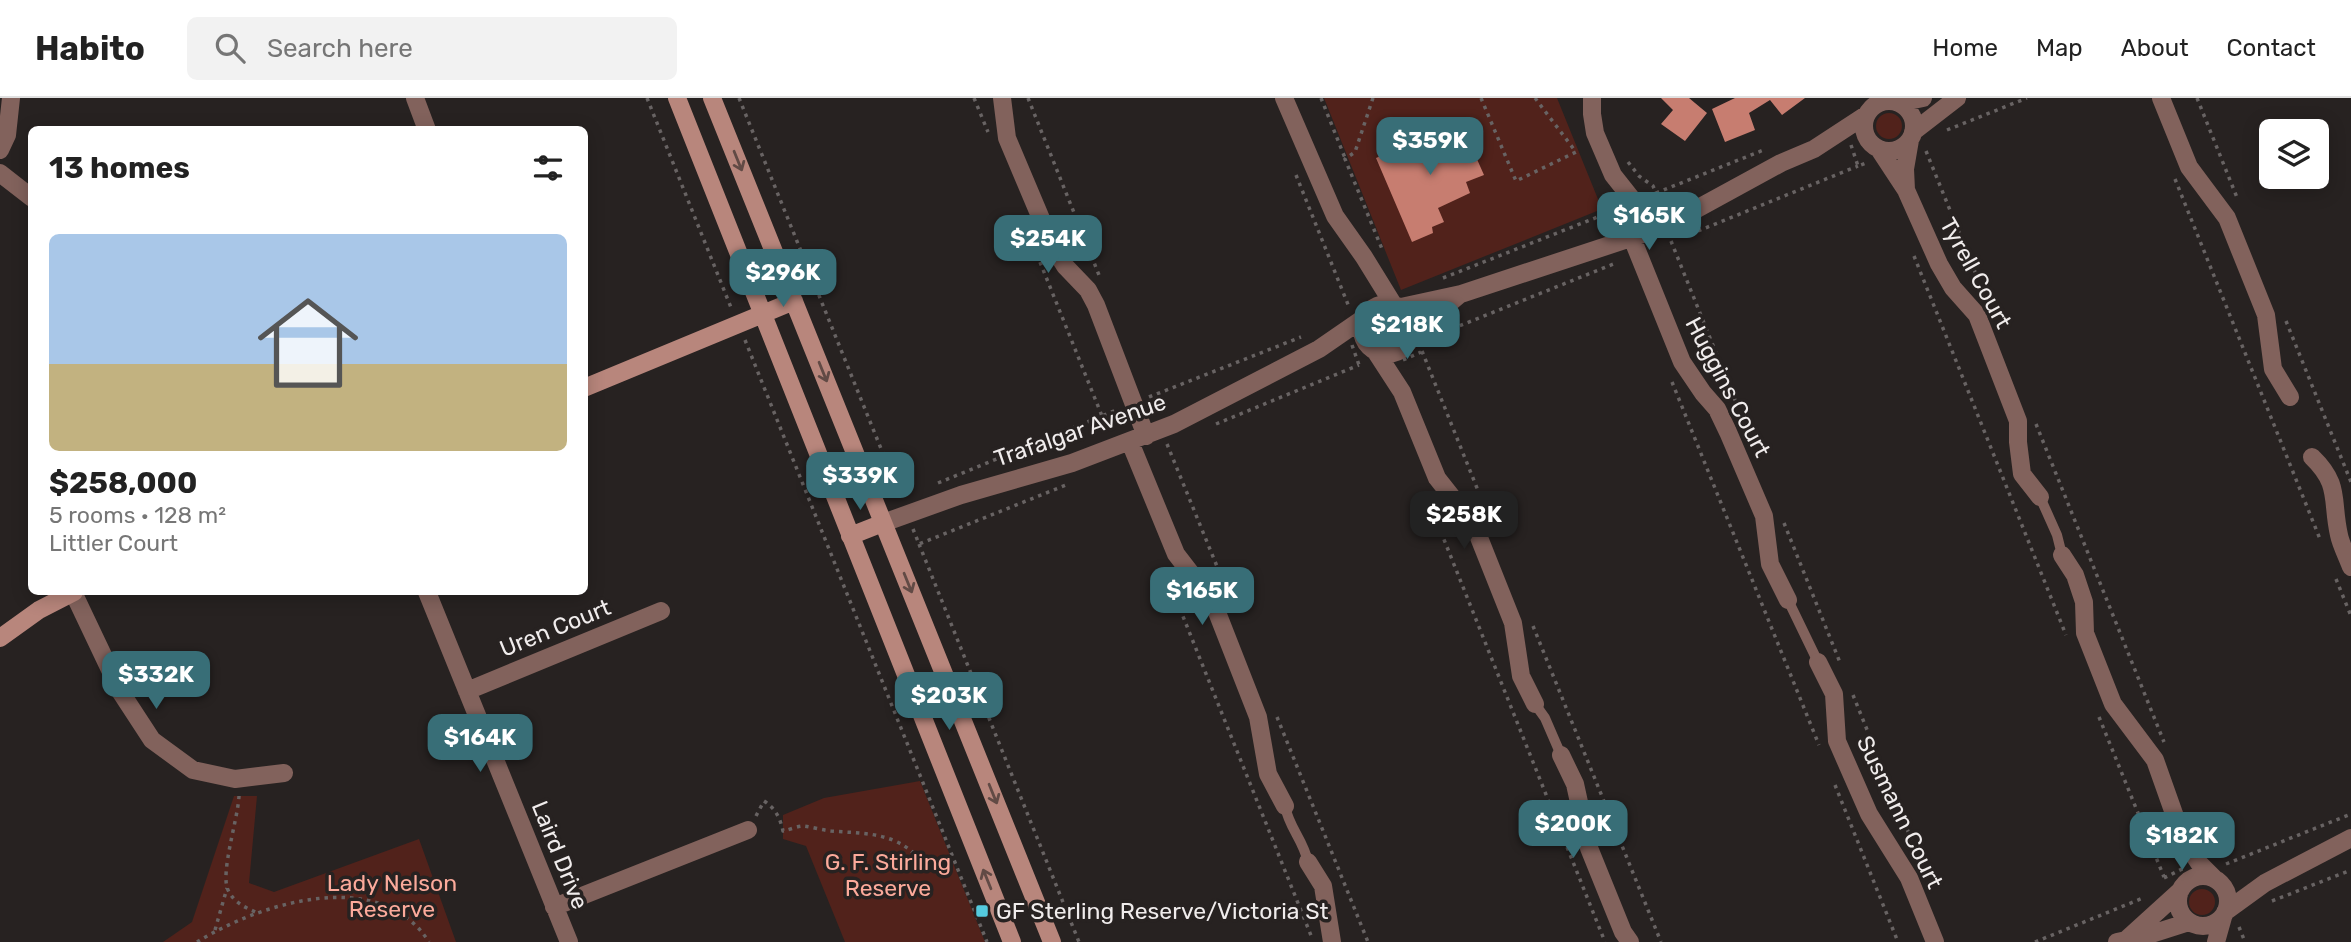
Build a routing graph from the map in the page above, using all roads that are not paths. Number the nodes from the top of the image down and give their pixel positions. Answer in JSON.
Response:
{"nodes":[{"id":1,"x":11,"y":98,"type":"edge"},
{"id":2,"x":415,"y":98,"type":"edge"},
{"id":3,"x":677,"y":98,"type":"edge"},
{"id":4,"x":712,"y":98,"type":"edge"},
{"id":5,"x":1002,"y":98,"type":"edge"},
{"id":6,"x":1284,"y":98,"type":"edge"},
{"id":7,"x":1592,"y":98,"type":"edge"},
{"id":8,"x":1923,"y":98,"type":"edge"},
{"id":9,"x":1957,"y":98,"type":"edge"},
{"id":10,"x":2161,"y":98,"type":"edge"},
{"id":11,"x":1896,"y":101,"type":"edge"},
{"id":12,"x":1867,"y":108,"type":"edge"},
{"id":13,"x":426,"y":126,"type":"edge"},
{"id":14,"x":1918,"y":142,"type":"junction"},
{"id":15,"x":1875,"y":147,"type":"junction"},
{"id":16,"x":1814,"y":149,"type":"junction"},
{"id":17,"x":0,"y":150,"type":"edge"},
{"id":18,"x":0,"y":173,"type":"edge"},
{"id":19,"x":1906,"y":190,"type":"junction"},
{"id":20,"x":28,"y":195,"type":"edge"},
{"id":21,"x":1639,"y":242,"type":"junction"},
{"id":22,"x":1371,"y":270,"type":"junction"},
{"id":23,"x":794,"y":301,"type":"junction"},
{"id":24,"x":1397,"y":306,"type":"junction"},
{"id":25,"x":1430,"y":309,"type":"junction"},
{"id":26,"x":764,"y":314,"type":"junction"},
{"id":27,"x":1366,"y":315,"type":"junction"},
{"id":28,"x":1414,"y":343,"type":"junction"},
{"id":29,"x":1319,"y":349,"type":"junction"},
{"id":30,"x":1373,"y":350,"type":"junction"},
{"id":31,"x":588,"y":386,"type":"edge"},
{"id":32,"x":1402,"y":391,"type":"junction"},
{"id":33,"x":2290,"y":397,"type":"dead end"},
{"id":34,"x":1137,"y":445,"type":"junction"},
{"id":35,"x":2312,"y":457,"type":"dead end"},
{"id":36,"x":2040,"y":498,"type":"joint"},
{"id":37,"x":883,"y":523,"type":"junction"},
{"id":38,"x":850,"y":536,"type":"junction"},
{"id":39,"x":2062,"y":555,"type":"joint"},
{"id":40,"x":2351,"y":567,"type":"edge"},
{"id":41,"x":68,"y":595,"type":"edge"},
{"id":42,"x":75,"y":595,"type":"edge"},
{"id":43,"x":428,"y":595,"type":"edge"},
{"id":44,"x":1788,"y":600,"type":"joint"},
{"id":45,"x":661,"y":611,"type":"dead end"},
{"id":46,"x":0,"y":638,"type":"edge"},
{"id":47,"x":1818,"y":662,"type":"joint"},
{"id":48,"x":467,"y":691,"type":"junction"},
{"id":49,"x":1535,"y":704,"type":"joint"},
{"id":50,"x":1561,"y":755,"type":"joint"},
{"id":51,"x":284,"y":773,"type":"dead end"},
{"id":52,"x":1285,"y":806,"type":"joint"},
{"id":53,"x":748,"y":830,"type":"road end"},
{"id":54,"x":2351,"y":838,"type":"edge"},
{"id":55,"x":2183,"y":839,"type":"junction"},
{"id":56,"x":1308,"y":862,"type":"joint"},
{"id":57,"x":2219,"y":876,"type":"junction"},
{"id":58,"x":2265,"y":883,"type":"junction"},
{"id":59,"x":2182,"y":887,"type":"junction"},
{"id":60,"x":554,"y":907,"type":"junction"},
{"id":61,"x":2229,"y":918,"type":"junction"},
{"id":62,"x":2191,"y":923,"type":"junction"},
{"id":63,"x":2122,"y":941,"type":"edge"},
{"id":64,"x":569,"y":942,"type":"edge"},
{"id":65,"x":1012,"y":942,"type":"edge"},
{"id":66,"x":1052,"y":942,"type":"edge"},
{"id":67,"x":1332,"y":942,"type":"edge"},
{"id":68,"x":1630,"y":942,"type":"edge"},
{"id":69,"x":1935,"y":942,"type":"edge"},
{"id":70,"x":2205,"y":942,"type":"edge"},
{"id":71,"x":2216,"y":942,"type":"edge"}],
"edges":[{"from":1,"to":17,"type":"street"},
{"from":2,"to":13,"type":"street"},
{"from":3,"to":26,"type":"street"},
{"from":4,"to":23,"type":"street","one_way":true},
{"from":5,"to":34,"type":"street"},
{"from":6,"to":22,"type":"street"},
{"from":7,"to":21,"type":"street","name":"Huggins Court"},
{"from":8,"to":11,"type":"street"},
{"from":9,"to":14,"type":"street"},
{"from":10,"to":33,"type":"street"},
{"from":11,"to":12,"type":"street"},
{"from":11,"to":14,"type":"street"},
{"from":12,"to":15,"type":"street"},
{"from":12,"to":16,"type":"street"},
{"from":14,"to":15,"type":"street"},
{"from":14,"to":19,"type":"street","name":"Tyrell Court"},
{"from":15,"to":16,"type":"street"},
{"from":15,"to":19,"type":"street","name":"Tyrell Court"},
{"from":16,"to":21,"type":"street"},
{"from":18,"to":20,"type":"street"},
{"from":19,"to":36,"type":"street","name":"Tyrell Court"},
{"from":21,"to":25,"type":"street"},
{"from":21,"to":44,"type":"street","name":"Huggins Court"},
{"from":22,"to":24,"type":"street"},
{"from":22,"to":27,"type":"street"},
{"from":23,"to":26,"type":"street"},
{"from":23,"to":37,"type":"street","one_way":true},
{"from":24,"to":25,"type":"street"},
{"from":24,"to":27,"type":"street"},
{"from":24,"to":28,"type":"street"},
{"from":25,"to":28,"type":"street"},
{"from":26,"to":31,"type":"street"},
{"from":26,"to":38,"type":"street"},
{"from":27,"to":29,"type":"street","name":"Trafalgar Avenue"},
{"from":27,"to":30,"type":"street"},
{"from":28,"to":30,"type":"street"},
{"from":28,"to":32,"type":"street"},
{"from":29,"to":30,"type":"street","name":"Trafalgar Avenue"},
{"from":29,"to":34,"type":"street","name":"Trafalgar Avenue"},
{"from":30,"to":32,"type":"street"},
{"from":32,"to":49,"type":"street"},
{"from":34,"to":37,"type":"street","name":"Trafalgar Avenue"},
{"from":34,"to":52,"type":"street"},
{"from":35,"to":40,"type":"street"},
{"from":36,"to":39,"type":"lane"},
{"from":37,"to":38,"type":"street","name":"Trafalgar Avenue"},
{"from":37,"to":66,"type":"street","one_way":true},
{"from":65,"to":38,"type":"street","one_way":true},
{"from":39,"to":55,"type":"street"},
{"from":41,"to":46,"type":"street"},
{"from":42,"to":51,"type":"street"},
{"from":43,"to":48,"type":"street","name":"Laird Drive"},
{"from":44,"to":47,"type":"lane"},
{"from":45,"to":48,"type":"street","name":"Uren Court"},
{"from":47,"to":69,"type":"street","name":"Susmann Court"},
{"from":48,"to":60,"type":"street","name":"Laird Drive"},
{"from":49,"to":50,"type":"lane"},
{"from":50,"to":68,"type":"street"},
{"from":52,"to":56,"type":"lane"},
{"from":53,"to":60,"type":"street"},
{"from":54,"to":58,"type":"street"},
{"from":55,"to":57,"type":"street"},
{"from":55,"to":59,"type":"street"},
{"from":56,"to":67,"type":"street"},
{"from":57,"to":58,"type":"street"},
{"from":57,"to":59,"type":"street"},
{"from":57,"to":61,"type":"street"},
{"from":58,"to":61,"type":"street"},
{"from":59,"to":62,"type":"street"},
{"from":59,"to":63,"type":"street"},
{"from":60,"to":64,"type":"street","name":"Laird Drive"},
{"from":61,"to":62,"type":"street"},
{"from":61,"to":71,"type":"street"},
{"from":62,"to":63,"type":"street"},
{"from":62,"to":70,"type":"street"}]}
